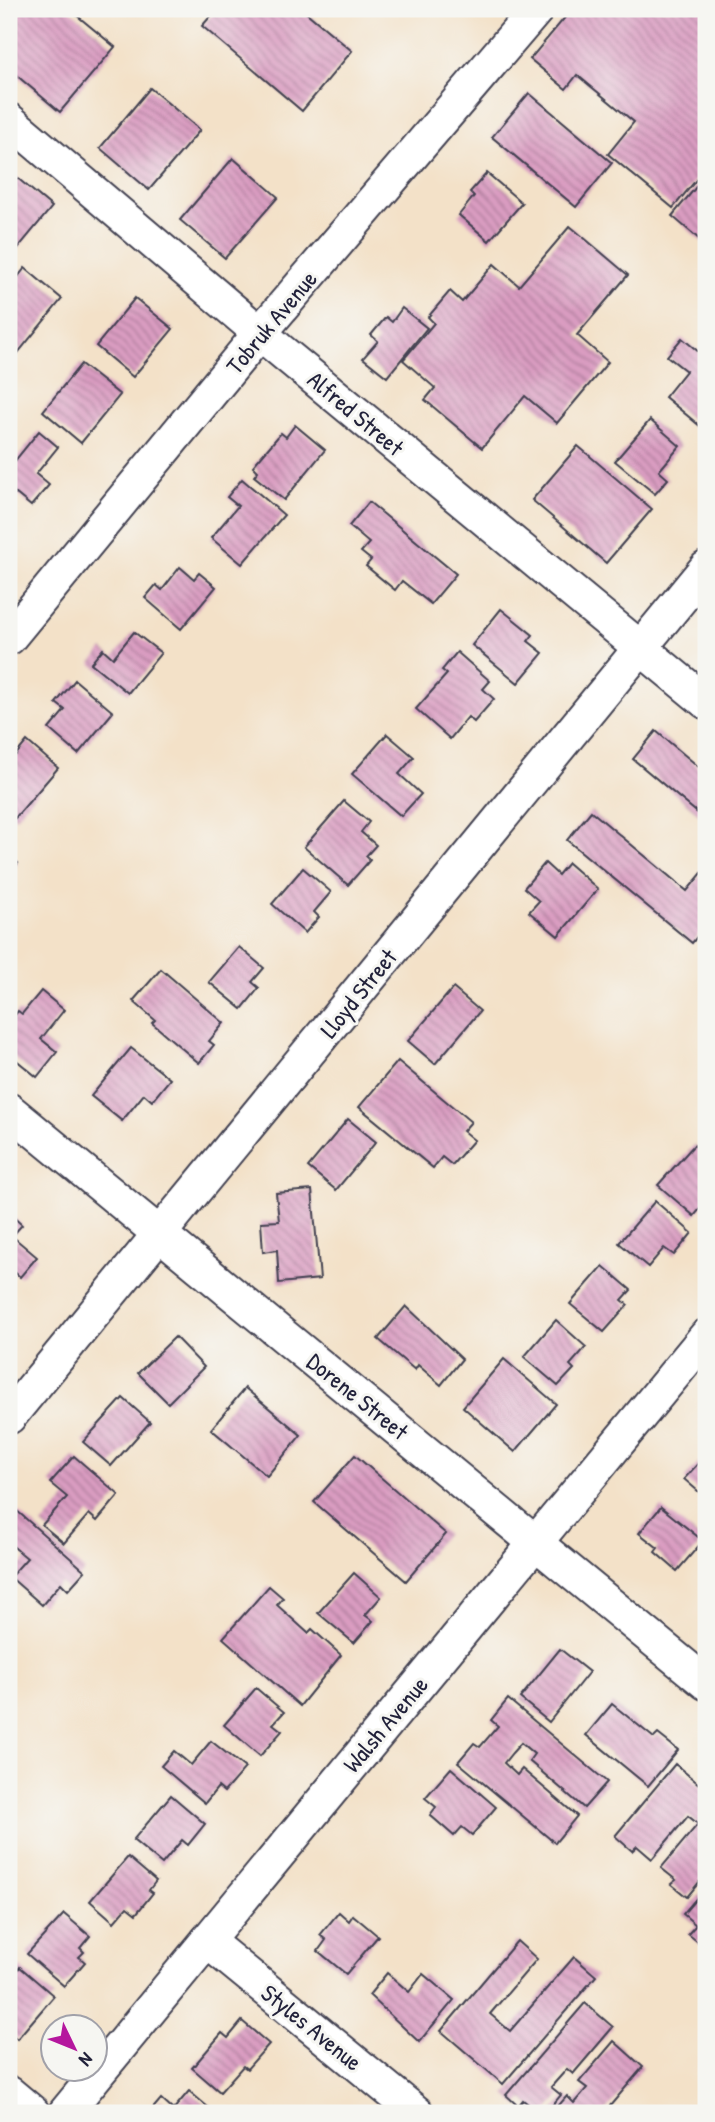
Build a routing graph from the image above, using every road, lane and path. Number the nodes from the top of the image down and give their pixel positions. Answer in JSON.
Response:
{"nodes":[{"id":1,"x":537,"y":9,"type":"edge"},
{"id":2,"x":9,"y":120,"type":"edge"},
{"id":3,"x":260,"y":334,"type":"junction"},
{"id":4,"x":706,"y":568,"type":"edge"},
{"id":5,"x":9,"y":638,"type":"edge"},
{"id":6,"x":641,"y":648,"type":"junction"},
{"id":7,"x":706,"y":702,"type":"edge"},
{"id":8,"x":9,"y":1110,"type":"edge"},
{"id":9,"x":160,"y":1234,"type":"junction"},
{"id":10,"x":706,"y":1336,"type":"edge"},
{"id":11,"x":9,"y":1417,"type":"edge"},
{"id":12,"x":535,"y":1543,"type":"junction"},
{"id":13,"x":706,"y":1683,"type":"edge"},
{"id":14,"x":207,"y":1941,"type":"junction"},
{"id":15,"x":9,"y":2093,"type":"edge"},
{"id":16,"x":33,"y":2113,"type":"edge"},
{"id":17,"x":65,"y":2113,"type":"edge"},
{"id":18,"x":417,"y":2113,"type":"edge"}],
"edges":[{"from":1,"to":3,"type":"street","name":"Tobruk Avenue"},
{"from":2,"to":3,"type":"street","name":"Alfred Street"},
{"from":3,"to":5,"type":"street","name":"Tobruk Avenue"},
{"from":3,"to":6,"type":"street","name":"Alfred Street"},
{"from":4,"to":6,"type":"street","name":"Lloyd Street"},
{"from":6,"to":7,"type":"street","name":"Alfred Street"},
{"from":6,"to":9,"type":"street","name":"Lloyd Street"},
{"from":8,"to":9,"type":"street","name":"Dorene Street"},
{"from":9,"to":11,"type":"street","name":"Lloyd Street"},
{"from":9,"to":12,"type":"street","name":"Dorene Street"},
{"from":10,"to":12,"type":"street","name":"Walsh Avenue"},
{"from":12,"to":13,"type":"street","name":"Dorene Street"},
{"from":12,"to":14,"type":"street","name":"Walsh Avenue"},
{"from":14,"to":17,"type":"street","name":"Walsh Avenue"},
{"from":14,"to":18,"type":"street","name":"Styles Avenue"},
{"from":15,"to":16,"type":"street"}]}
